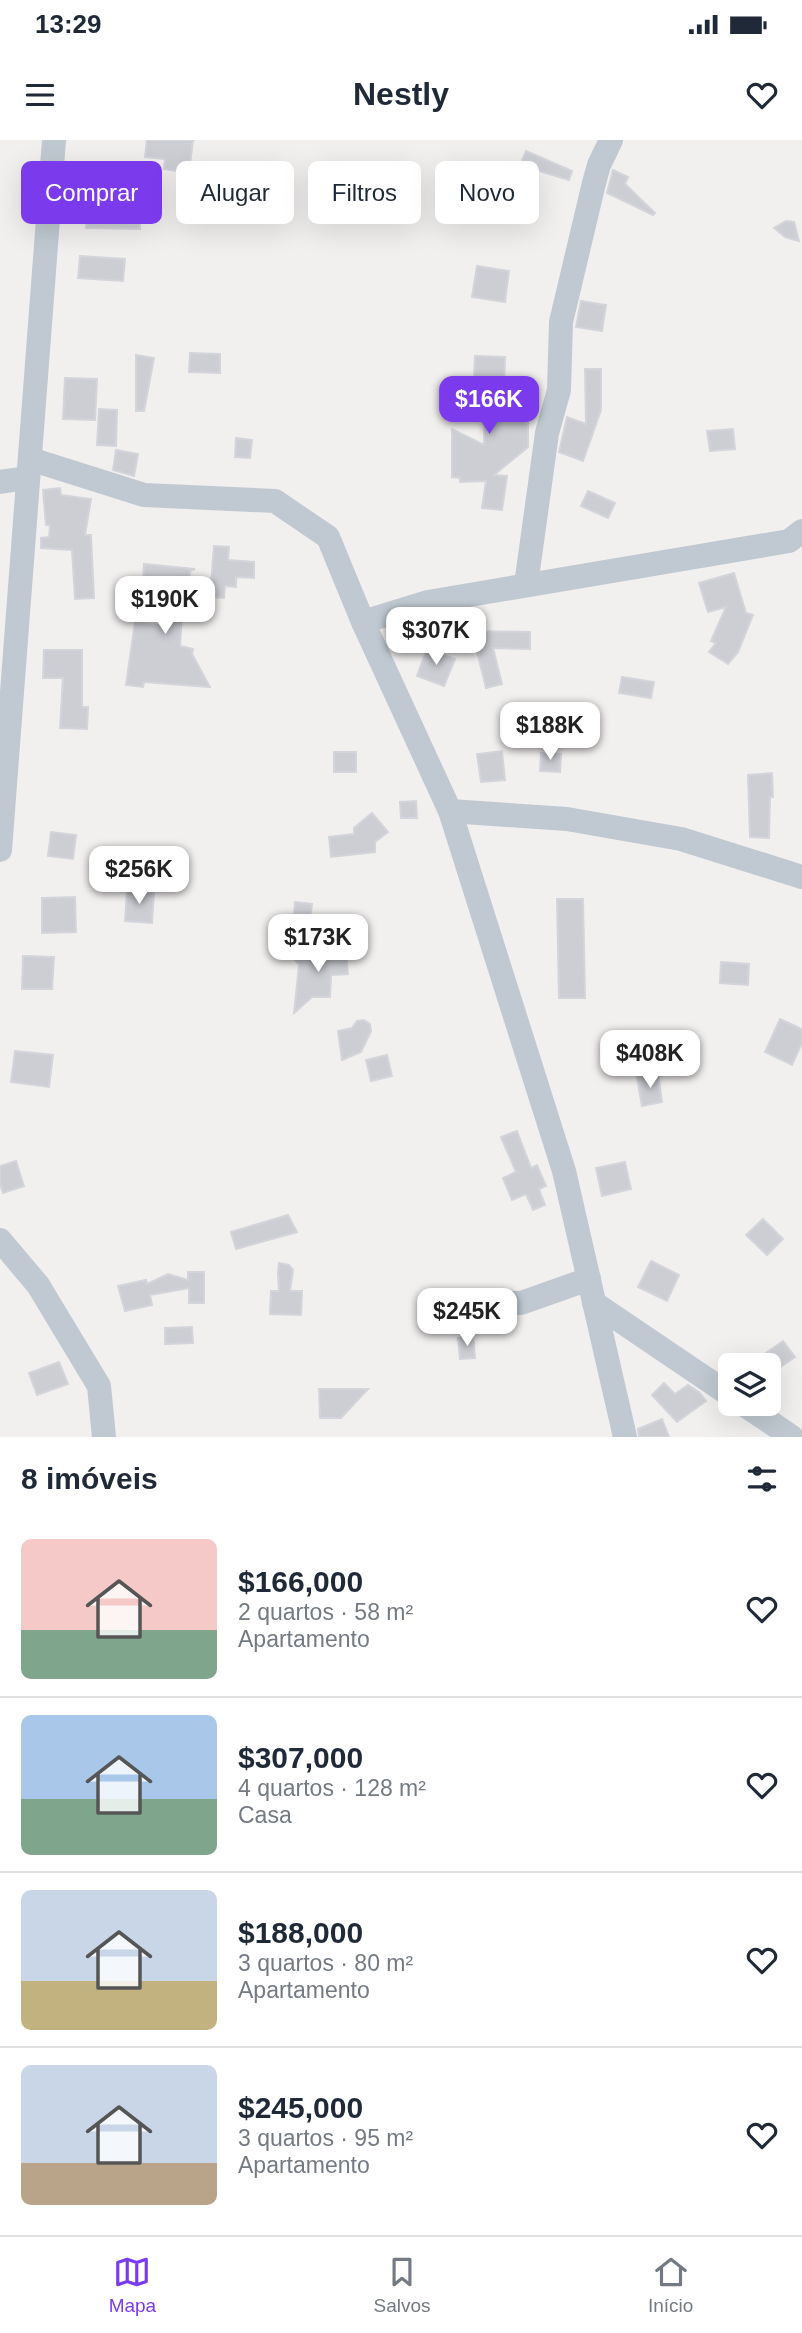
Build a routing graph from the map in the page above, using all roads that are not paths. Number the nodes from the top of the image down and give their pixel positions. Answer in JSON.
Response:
{"nodes":[{"id":1,"x":54,"y":140,"type":"edge"},
{"id":2,"x":611,"y":140,"type":"edge"},
{"id":3,"x":29,"y":468,"type":"junction"},
{"id":4,"x":0,"y":482,"type":"edge"},
{"id":5,"x":802,"y":531,"type":"edge"},
{"id":6,"x":526,"y":585,"type":"junction"},
{"id":7,"x":363,"y":622,"type":"junction"},
{"id":8,"x":450,"y":811,"type":"junction"},
{"id":9,"x":0,"y":850,"type":"edge"},
{"id":10,"x":802,"y":877,"type":"edge"},
{"id":11,"x":0,"y":1240,"type":"edge"},
{"id":12,"x":592,"y":1291,"type":"junction"},
{"id":13,"x":435,"y":1301,"type":"dead end"},
{"id":14,"x":718,"y":1386,"type":"edge"},
{"id":15,"x":761,"y":1416,"type":"edge"},
{"id":16,"x":104,"y":1437,"type":"edge"},
{"id":17,"x":625,"y":1437,"type":"edge"},
{"id":18,"x":792,"y":1437,"type":"edge"}],
"edges":[{"from":1,"to":3,"type":"street"},
{"from":2,"to":6,"type":"street"},
{"from":3,"to":4,"type":"street"},
{"from":3,"to":7,"type":"street"},
{"from":3,"to":9,"type":"street"},
{"from":5,"to":6,"type":"street"},
{"from":6,"to":7,"type":"street"},
{"from":7,"to":8,"type":"street"},
{"from":8,"to":10,"type":"street"},
{"from":8,"to":12,"type":"street"},
{"from":11,"to":16,"type":"street"},
{"from":12,"to":13,"type":"street"},
{"from":12,"to":14,"type":"street"},
{"from":12,"to":17,"type":"street"},
{"from":15,"to":18,"type":"street"}]}
